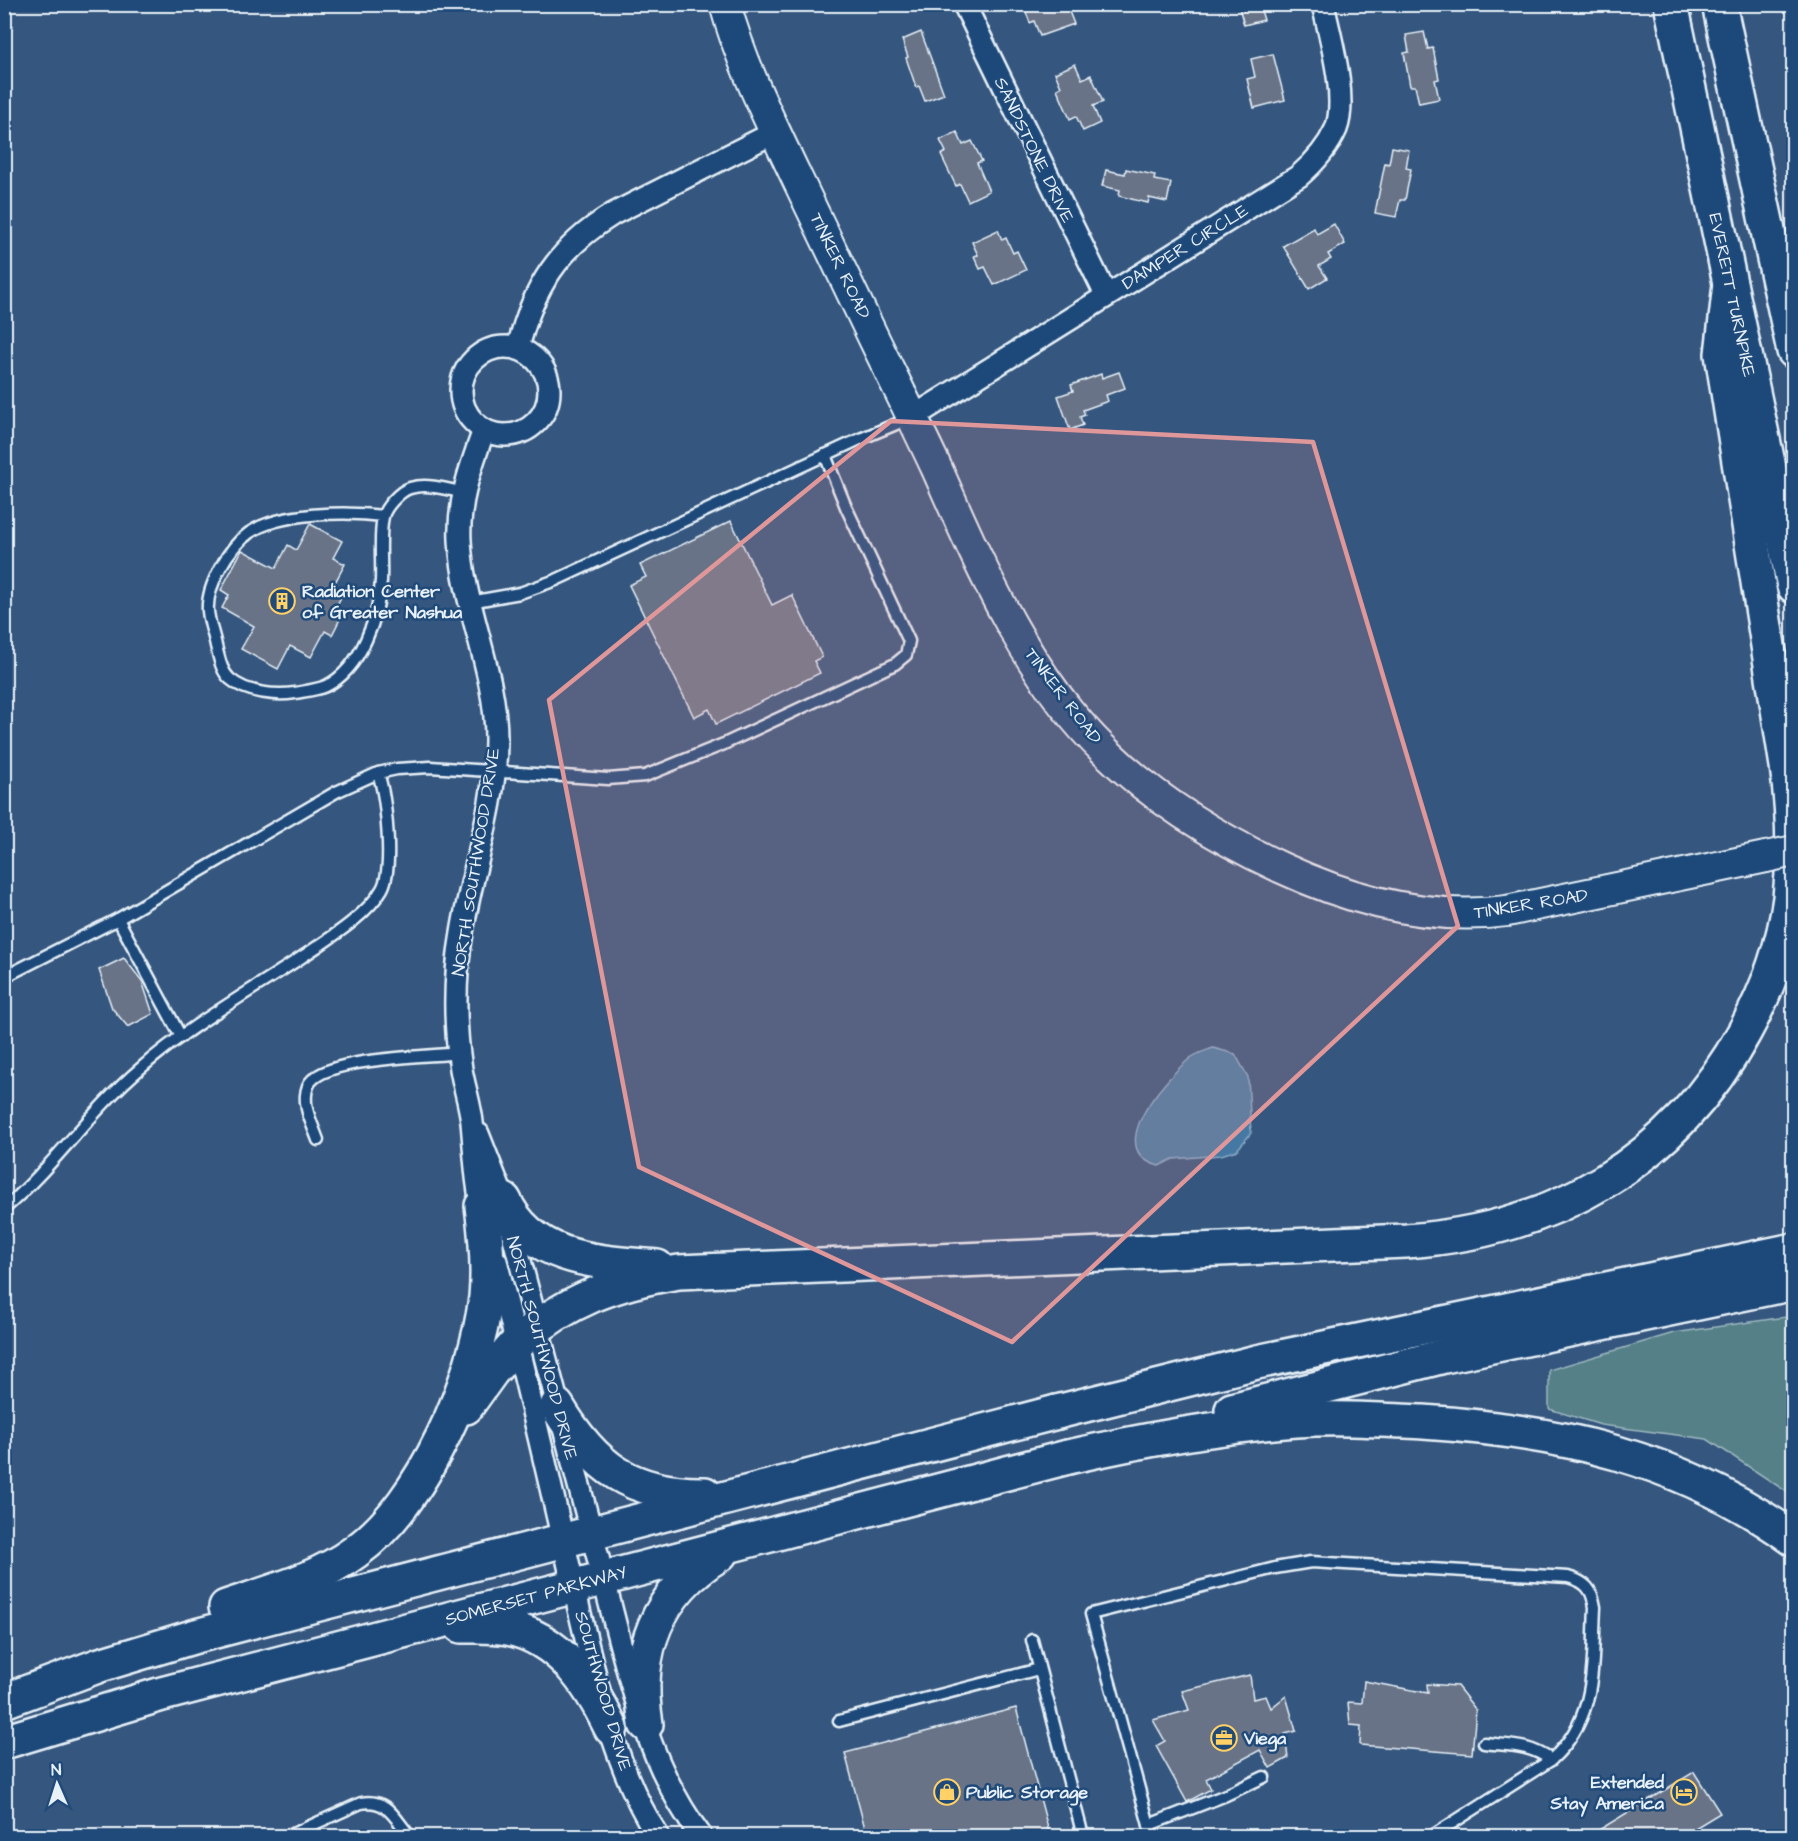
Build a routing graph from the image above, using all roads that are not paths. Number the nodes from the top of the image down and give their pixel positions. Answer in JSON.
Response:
{"nodes":[{"id":1,"x":725,"y":4,"type":"edge"},
{"id":2,"x":964,"y":4,"type":"edge"},
{"id":3,"x":1323,"y":4,"type":"edge"},
{"id":4,"x":1671,"y":4,"type":"edge"},
{"id":5,"x":1719,"y":4,"type":"edge"},
{"id":6,"x":775,"y":132,"type":"junction"},
{"id":7,"x":1730,"y":284,"type":"junction"},
{"id":8,"x":1106,"y":295,"type":"junction"},
{"id":9,"x":518,"y":348,"type":"junction"},
{"id":10,"x":1794,"y":351,"type":"edge"},
{"id":11,"x":913,"y":417,"type":"junction"},
{"id":12,"x":484,"y":430,"type":"junction"},
{"id":13,"x":825,"y":455,"type":"junction"},
{"id":14,"x":464,"y":493,"type":"junction"},
{"id":15,"x":383,"y":516,"type":"junction"},
{"id":16,"x":1794,"y":586,"type":"edge"},
{"id":17,"x":470,"y":602,"type":"junction"},
{"id":18,"x":494,"y":771,"type":"junction"},
{"id":19,"x":378,"y":773,"type":"junction"},
{"id":20,"x":1780,"y":854,"type":"edge"},
{"id":21,"x":118,"y":919,"type":"junction"},
{"id":22,"x":4,"y":977,"type":"edge"},
{"id":23,"x":181,"y":1037,"type":"junction"},
{"id":24,"x":459,"y":1053,"type":"junction"},
{"id":25,"x":318,"y":1140,"type":"dead end"},
{"id":26,"x":493,"y":1203,"type":"junction"},
{"id":27,"x":4,"y":1209,"type":"edge"},
{"id":28,"x":1794,"y":1250,"type":"edge"},
{"id":29,"x":745,"y":1268,"type":"junction"},
{"id":30,"x":1794,"y":1283,"type":"edge"},
{"id":31,"x":527,"y":1335,"type":"junction"},
{"id":32,"x":558,"y":1406,"type":"junction"},
{"id":33,"x":438,"y":1447,"type":"junction"},
{"id":34,"x":1068,"y":1457,"type":"junction"},
{"id":35,"x":757,"y":1490,"type":"junction"},
{"id":36,"x":577,"y":1537,"type":"junction"},
{"id":37,"x":1794,"y":1539,"type":"edge"},
{"id":38,"x":744,"y":1541,"type":"junction"},
{"id":39,"x":589,"y":1583,"type":"junction"},
{"id":40,"x":399,"y":1632,"type":"junction"},
{"id":41,"x":1032,"y":1640,"type":"dead end"},
{"id":42,"x":1039,"y":1670,"type":"junction"},
{"id":43,"x":54,"y":1682,"type":"junction"},
{"id":44,"x":4,"y":1701,"type":"edge"},
{"id":45,"x":839,"y":1721,"type":"dead end"},
{"id":46,"x":646,"y":1724,"type":"junction"},
{"id":47,"x":611,"y":1728,"type":"junction"},
{"id":48,"x":4,"y":1742,"type":"edge"},
{"id":49,"x":1484,"y":1743,"type":"dead end"},
{"id":50,"x":1551,"y":1760,"type":"junction"},
{"id":51,"x":1264,"y":1777,"type":"dead end"},
{"id":52,"x":1149,"y":1825,"type":"junction"},
{"id":53,"x":288,"y":1836,"type":"edge"},
{"id":54,"x":410,"y":1836,"type":"edge"},
{"id":55,"x":658,"y":1836,"type":"edge"},
{"id":56,"x":701,"y":1836,"type":"edge"},
{"id":57,"x":1083,"y":1836,"type":"edge"},
{"id":58,"x":1152,"y":1836,"type":"edge"},
{"id":59,"x":1432,"y":1836,"type":"edge"}],
"edges":[{"from":1,"to":6,"type":"street","name":"TINKER ROAD"},
{"from":2,"to":8,"type":"street","name":"SANDSTONE DRIVE"},
{"from":3,"to":8,"type":"street","name":"DAMPER CIRCLE"},
{"from":4,"to":7,"type":"main road","name":"EVERETT TURNPIKE"},
{"from":5,"to":10,"type":"main road"},
{"from":6,"to":9,"type":"street"},
{"from":6,"to":11,"type":"street","name":"TINKER ROAD"},
{"from":7,"to":16,"type":"main road","name":"EVERETT TURNPIKE"},
{"from":7,"to":29,"type":"main road"},
{"from":8,"to":11,"type":"street","name":"DAMPER CIRCLE"},
{"from":9,"to":12,"type":"street"},
{"from":9,"to":12,"type":"street"},
{"from":11,"to":13,"type":"lane"},
{"from":11,"to":20,"type":"street","name":"TINKER ROAD"},
{"from":12,"to":14,"type":"street","name":"NORTH SOUTHWOOD DRIVE"},
{"from":13,"to":17,"type":"lane"},
{"from":13,"to":18,"type":"lane"},
{"from":14,"to":15,"type":"lane"},
{"from":14,"to":17,"type":"street","name":"NORTH SOUTHWOOD DRIVE"},
{"from":15,"to":15,"type":"lane"},
{"from":17,"to":18,"type":"street","name":"NORTH SOUTHWOOD DRIVE"},
{"from":18,"to":19,"type":"lane"},
{"from":18,"to":24,"type":"street","name":"NORTH SOUTHWOOD DRIVE"},
{"from":19,"to":21,"type":"lane"},
{"from":19,"to":23,"type":"lane"},
{"from":21,"to":22,"type":"lane"},
{"from":21,"to":23,"type":"lane"},
{"from":23,"to":27,"type":"lane"},
{"from":24,"to":25,"type":"lane"},
{"from":24,"to":26,"type":"street","name":"NORTH SOUTHWOOD DRIVE"},
{"from":26,"to":29,"type":"main road"},
{"from":26,"to":31,"type":"street","name":"NORTH SOUTHWOOD DRIVE"},
{"from":26,"to":33,"type":"main road"},
{"from":28,"to":35,"type":"main road"},
{"from":29,"to":31,"type":"main road"},
{"from":30,"to":34,"type":"main road"},
{"from":31,"to":32,"type":"street","name":"NORTH SOUTHWOOD DRIVE"},
{"from":31,"to":33,"type":"main road"},
{"from":31,"to":36,"type":"street","name":"NORTH SOUTHWOOD DRIVE"},
{"from":32,"to":35,"type":"main road"},
{"from":32,"to":36,"type":"street","name":"NORTH SOUTHWOOD DRIVE"},
{"from":33,"to":43,"type":"main road"},
{"from":34,"to":37,"type":"main road"},
{"from":34,"to":38,"type":"main road","name":"SOMERSET PARKWAY"},
{"from":35,"to":36,"type":"main road"},
{"from":36,"to":39,"type":"street","name":"SOUTHWOOD DRIVE"},
{"from":36,"to":39,"type":"street","name":"NORTH SOUTHWOOD DRIVE"},
{"from":36,"to":43,"type":"main road"},
{"from":38,"to":39,"type":"main road","name":"SOMERSET PARKWAY"},
{"from":38,"to":46,"type":"main road"},
{"from":39,"to":40,"type":"main road","name":"SOMERSET PARKWAY"},
{"from":39,"to":46,"type":"street","name":"SOUTHWOOD DRIVE"},
{"from":39,"to":47,"type":"street","name":"SOUTHWOOD DRIVE"},
{"from":40,"to":47,"type":"main road"},
{"from":40,"to":48,"type":"main road","name":"SOMERSET PARKWAY"},
{"from":41,"to":42,"type":"lane"},
{"from":42,"to":45,"type":"lane"},
{"from":42,"to":57,"type":"lane"},
{"from":43,"to":44,"type":"main road"},
{"from":46,"to":56,"type":"street","name":"SOUTHWOOD DRIVE"},
{"from":47,"to":55,"type":"street","name":"SOUTHWOOD DRIVE"},
{"from":49,"to":50,"type":"lane"},
{"from":50,"to":52,"type":"lane"},
{"from":50,"to":59,"type":"lane"},
{"from":51,"to":52,"type":"lane"},
{"from":52,"to":58,"type":"lane"},
{"from":53,"to":54,"type":"lane"}]}
